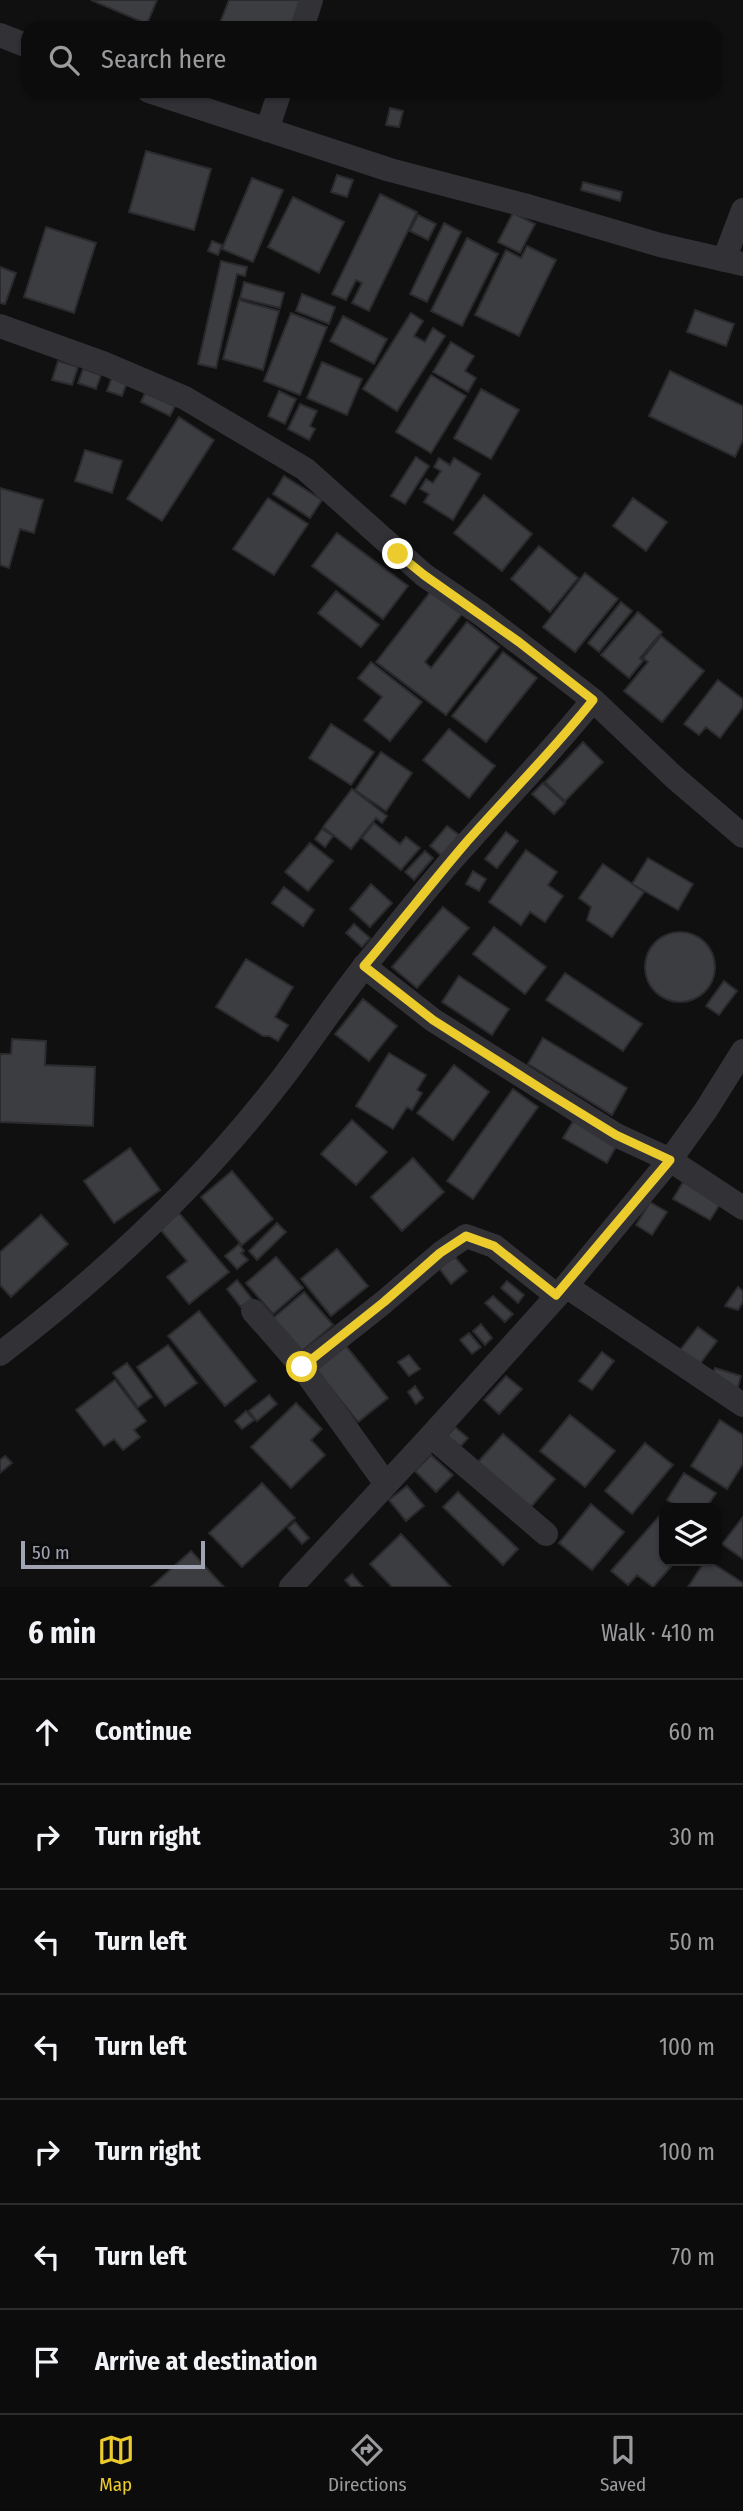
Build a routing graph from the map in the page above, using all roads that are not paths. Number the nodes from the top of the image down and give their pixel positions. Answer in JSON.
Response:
{"nodes":[{"id":1,"x":311,"y":0,"type":"edge"},
{"id":2,"x":304,"y":21,"type":"edge"},
{"id":3,"x":0,"y":35,"type":"edge"},
{"id":4,"x":21,"y":44,"type":"edge"},
{"id":5,"x":170,"y":98,"type":"edge"},
{"id":6,"x":278,"y":98,"type":"edge"},
{"id":7,"x":267,"y":130,"type":"junction"},
{"id":8,"x":743,"y":210,"type":"edge"},
{"id":9,"x":733,"y":262,"type":"edge"},
{"id":10,"x":0,"y":326,"type":"edge"},
{"id":11,"x":593,"y":700,"type":"junction"},
{"id":12,"x":743,"y":836,"type":"edge"},
{"id":13,"x":364,"y":966,"type":"junction"},
{"id":14,"x":743,"y":1051,"type":"edge"},
{"id":15,"x":670,"y":1160,"type":"junction"},
{"id":16,"x":743,"y":1208,"type":"edge"},
{"id":17,"x":561,"y":1291,"type":"junction"},
{"id":18,"x":253,"y":1311,"type":"dead end"},
{"id":19,"x":0,"y":1354,"type":"edge"},
{"id":20,"x":302,"y":1367,"type":"junction"},
{"id":21,"x":743,"y":1405,"type":"edge"},
{"id":22,"x":431,"y":1436,"type":"junction"},
{"id":23,"x":386,"y":1484,"type":"junction"},
{"id":24,"x":546,"y":1534,"type":"dead end"},
{"id":25,"x":290,"y":1587,"type":"edge"}],
"edges":[{"from":1,"to":2,"type":"street"},
{"from":3,"to":4,"type":"street"},
{"from":5,"to":7,"type":"street"},
{"from":6,"to":7,"type":"street"},
{"from":7,"to":9,"type":"street"},
{"from":8,"to":9,"type":"street"},
{"from":10,"to":11,"type":"street"},
{"from":11,"to":12,"type":"street"},
{"from":11,"to":13,"type":"street"},
{"from":13,"to":15,"type":"street"},
{"from":13,"to":19,"type":"street"},
{"from":14,"to":15,"type":"street"},
{"from":15,"to":16,"type":"street"},
{"from":15,"to":17,"type":"street"},
{"from":17,"to":20,"type":"street"},
{"from":17,"to":21,"type":"street"},
{"from":17,"to":22,"type":"street"},
{"from":18,"to":20,"type":"street"},
{"from":20,"to":23,"type":"street"},
{"from":22,"to":23,"type":"street"},
{"from":22,"to":24,"type":"street"},
{"from":23,"to":25,"type":"street"}]}
